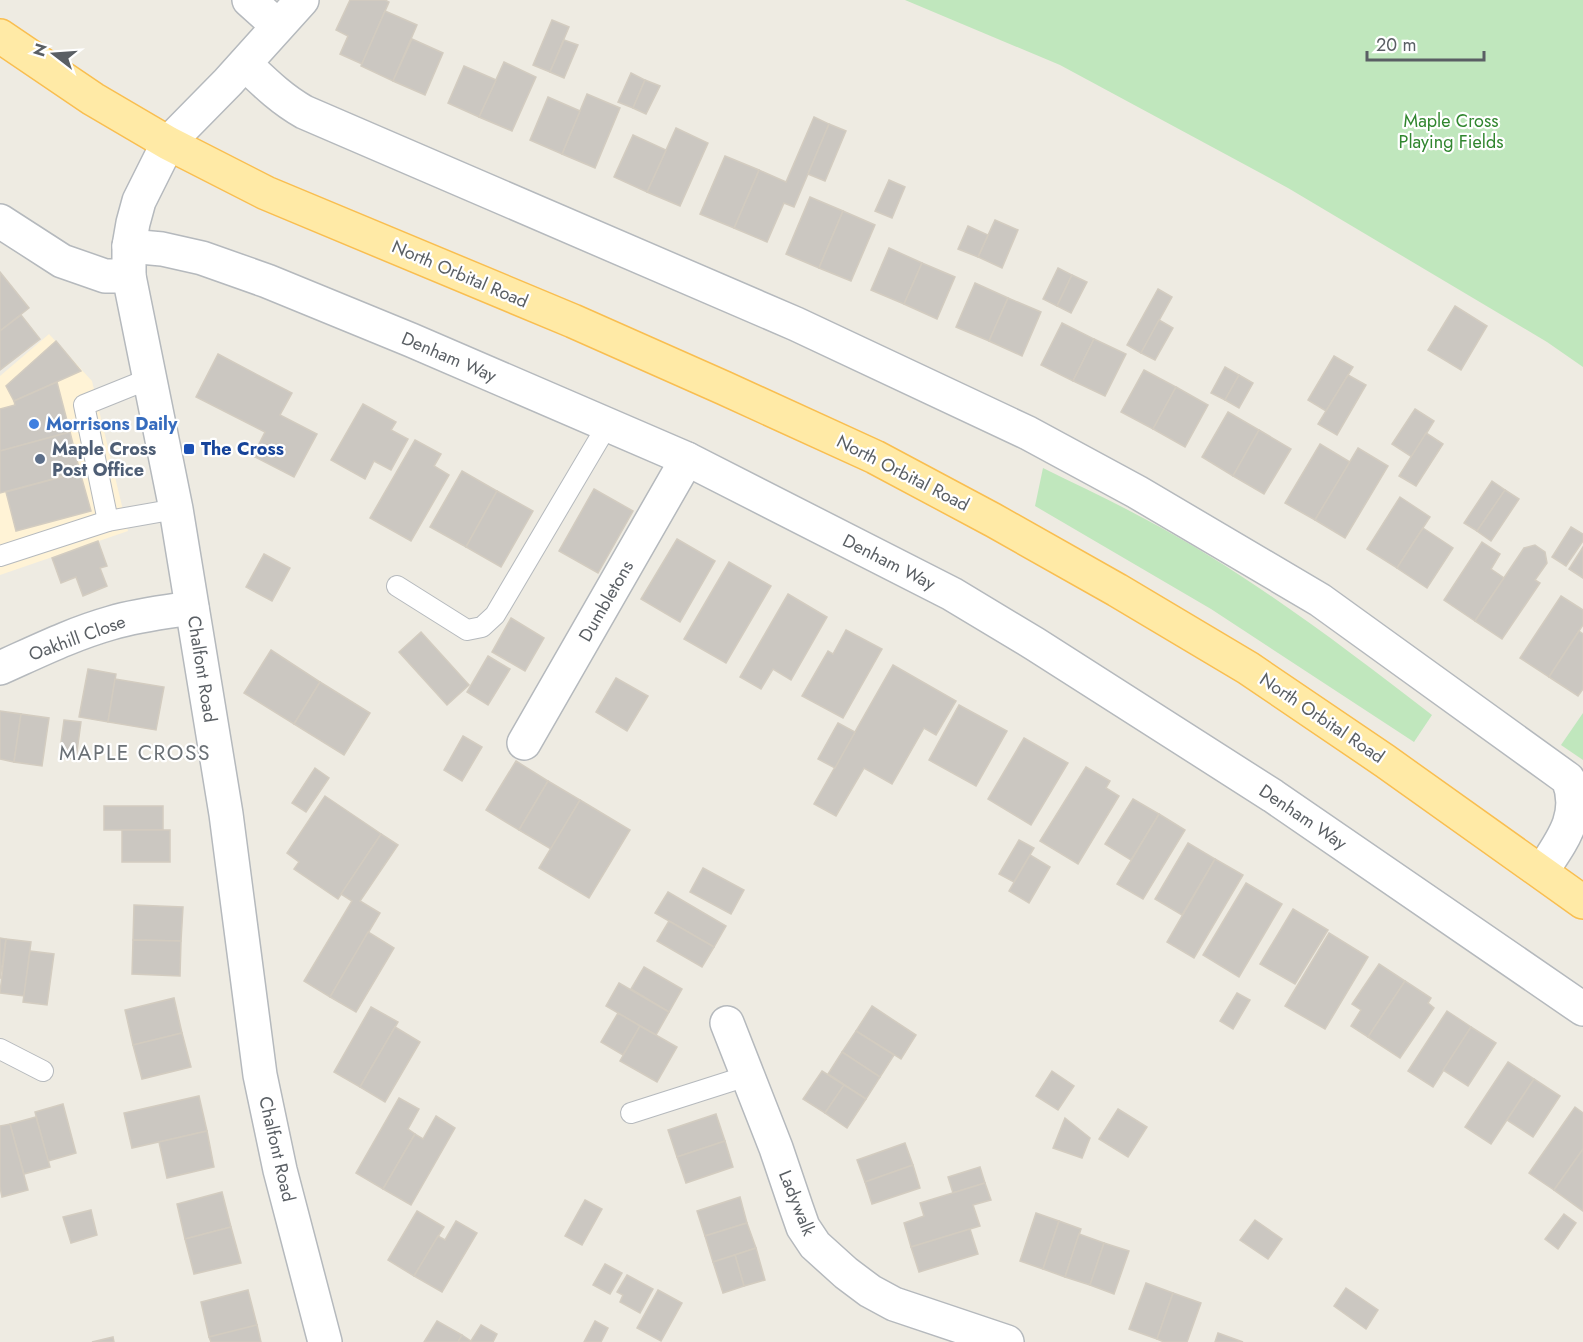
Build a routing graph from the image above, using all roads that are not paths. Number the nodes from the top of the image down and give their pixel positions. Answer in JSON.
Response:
{"nodes":[{"id":1,"x":249,"y":0,"type":"edge"},
{"id":2,"x":302,"y":0,"type":"edge"},
{"id":3,"x":278,"y":26,"type":"junction"},
{"id":4,"x":0,"y":36,"type":"edge"},
{"id":5,"x":244,"y":64,"type":"junction"},
{"id":6,"x":168,"y":143,"type":"junction"},
{"id":7,"x":0,"y":221,"type":"edge"},
{"id":8,"x":129,"y":261,"type":"junction"},
{"id":9,"x":151,"y":378,"type":"junction"},
{"id":10,"x":608,"y":424,"type":"junction"},
{"id":11,"x":687,"y":459,"type":"junction"},
{"id":12,"x":177,"y":509,"type":"junction"},
{"id":13,"x":108,"y":521,"type":"junction"},
{"id":14,"x":0,"y":556,"type":"edge"},
{"id":15,"x":397,"y":586,"type":"dead end"},
{"id":16,"x":192,"y":608,"type":"junction"},
{"id":17,"x":0,"y":668,"type":"edge"},
{"id":18,"x":524,"y":743,"type":"dead end"},
{"id":19,"x":1542,"y":871,"type":"junction"},
{"id":20,"x":1583,"y":902,"type":"edge"},
{"id":21,"x":1579,"y":997,"type":"edge"},
{"id":22,"x":727,"y":1023,"type":"dead end"},
{"id":23,"x":0,"y":1049,"type":"edge"},
{"id":24,"x":43,"y":1071,"type":"dead end"},
{"id":25,"x":747,"y":1076,"type":"junction"},
{"id":26,"x":631,"y":1113,"type":"dead end"},
{"id":27,"x":325,"y":1342,"type":"edge"},
{"id":28,"x":1005,"y":1342,"type":"edge"}],
"edges":[{"from":1,"to":3,"type":"street"},
{"from":2,"to":3,"type":"street","name":"Chalfont Road"},
{"from":3,"to":5,"type":"street","name":"Chalfont Road"},
{"from":4,"to":6,"type":"main road"},
{"from":5,"to":6,"type":"street","name":"Chalfont Road"},
{"from":5,"to":19,"type":"street"},
{"from":6,"to":8,"type":"street","name":"Chalfont Road"},
{"from":6,"to":19,"type":"main road","name":"North Orbital Road"},
{"from":7,"to":8,"type":"street","name":"Denham Way"},
{"from":8,"to":9,"type":"street","name":"Chalfont Road"},
{"from":8,"to":10,"type":"street","name":"Denham Way"},
{"from":9,"to":12,"type":"street","name":"Chalfont Road"},
{"from":9,"to":13,"type":"lane"},
{"from":10,"to":11,"type":"street","name":"Denham Way"},
{"from":10,"to":15,"type":"lane"},
{"from":11,"to":18,"type":"street","name":"Dumbletons"},
{"from":11,"to":21,"type":"street","name":"Denham Way"},
{"from":12,"to":13,"type":"lane"},
{"from":12,"to":16,"type":"street","name":"Chalfont Road"},
{"from":13,"to":14,"type":"lane"},
{"from":16,"to":17,"type":"street","name":"Oakhill Close"},
{"from":16,"to":27,"type":"street","name":"Chalfont Road"},
{"from":19,"to":20,"type":"main road","name":"North Orbital Road"},
{"from":22,"to":25,"type":"street","name":"Ladywalk"},
{"from":23,"to":24,"type":"lane"},
{"from":25,"to":26,"type":"lane"},
{"from":25,"to":28,"type":"street","name":"Ladywalk"}]}
